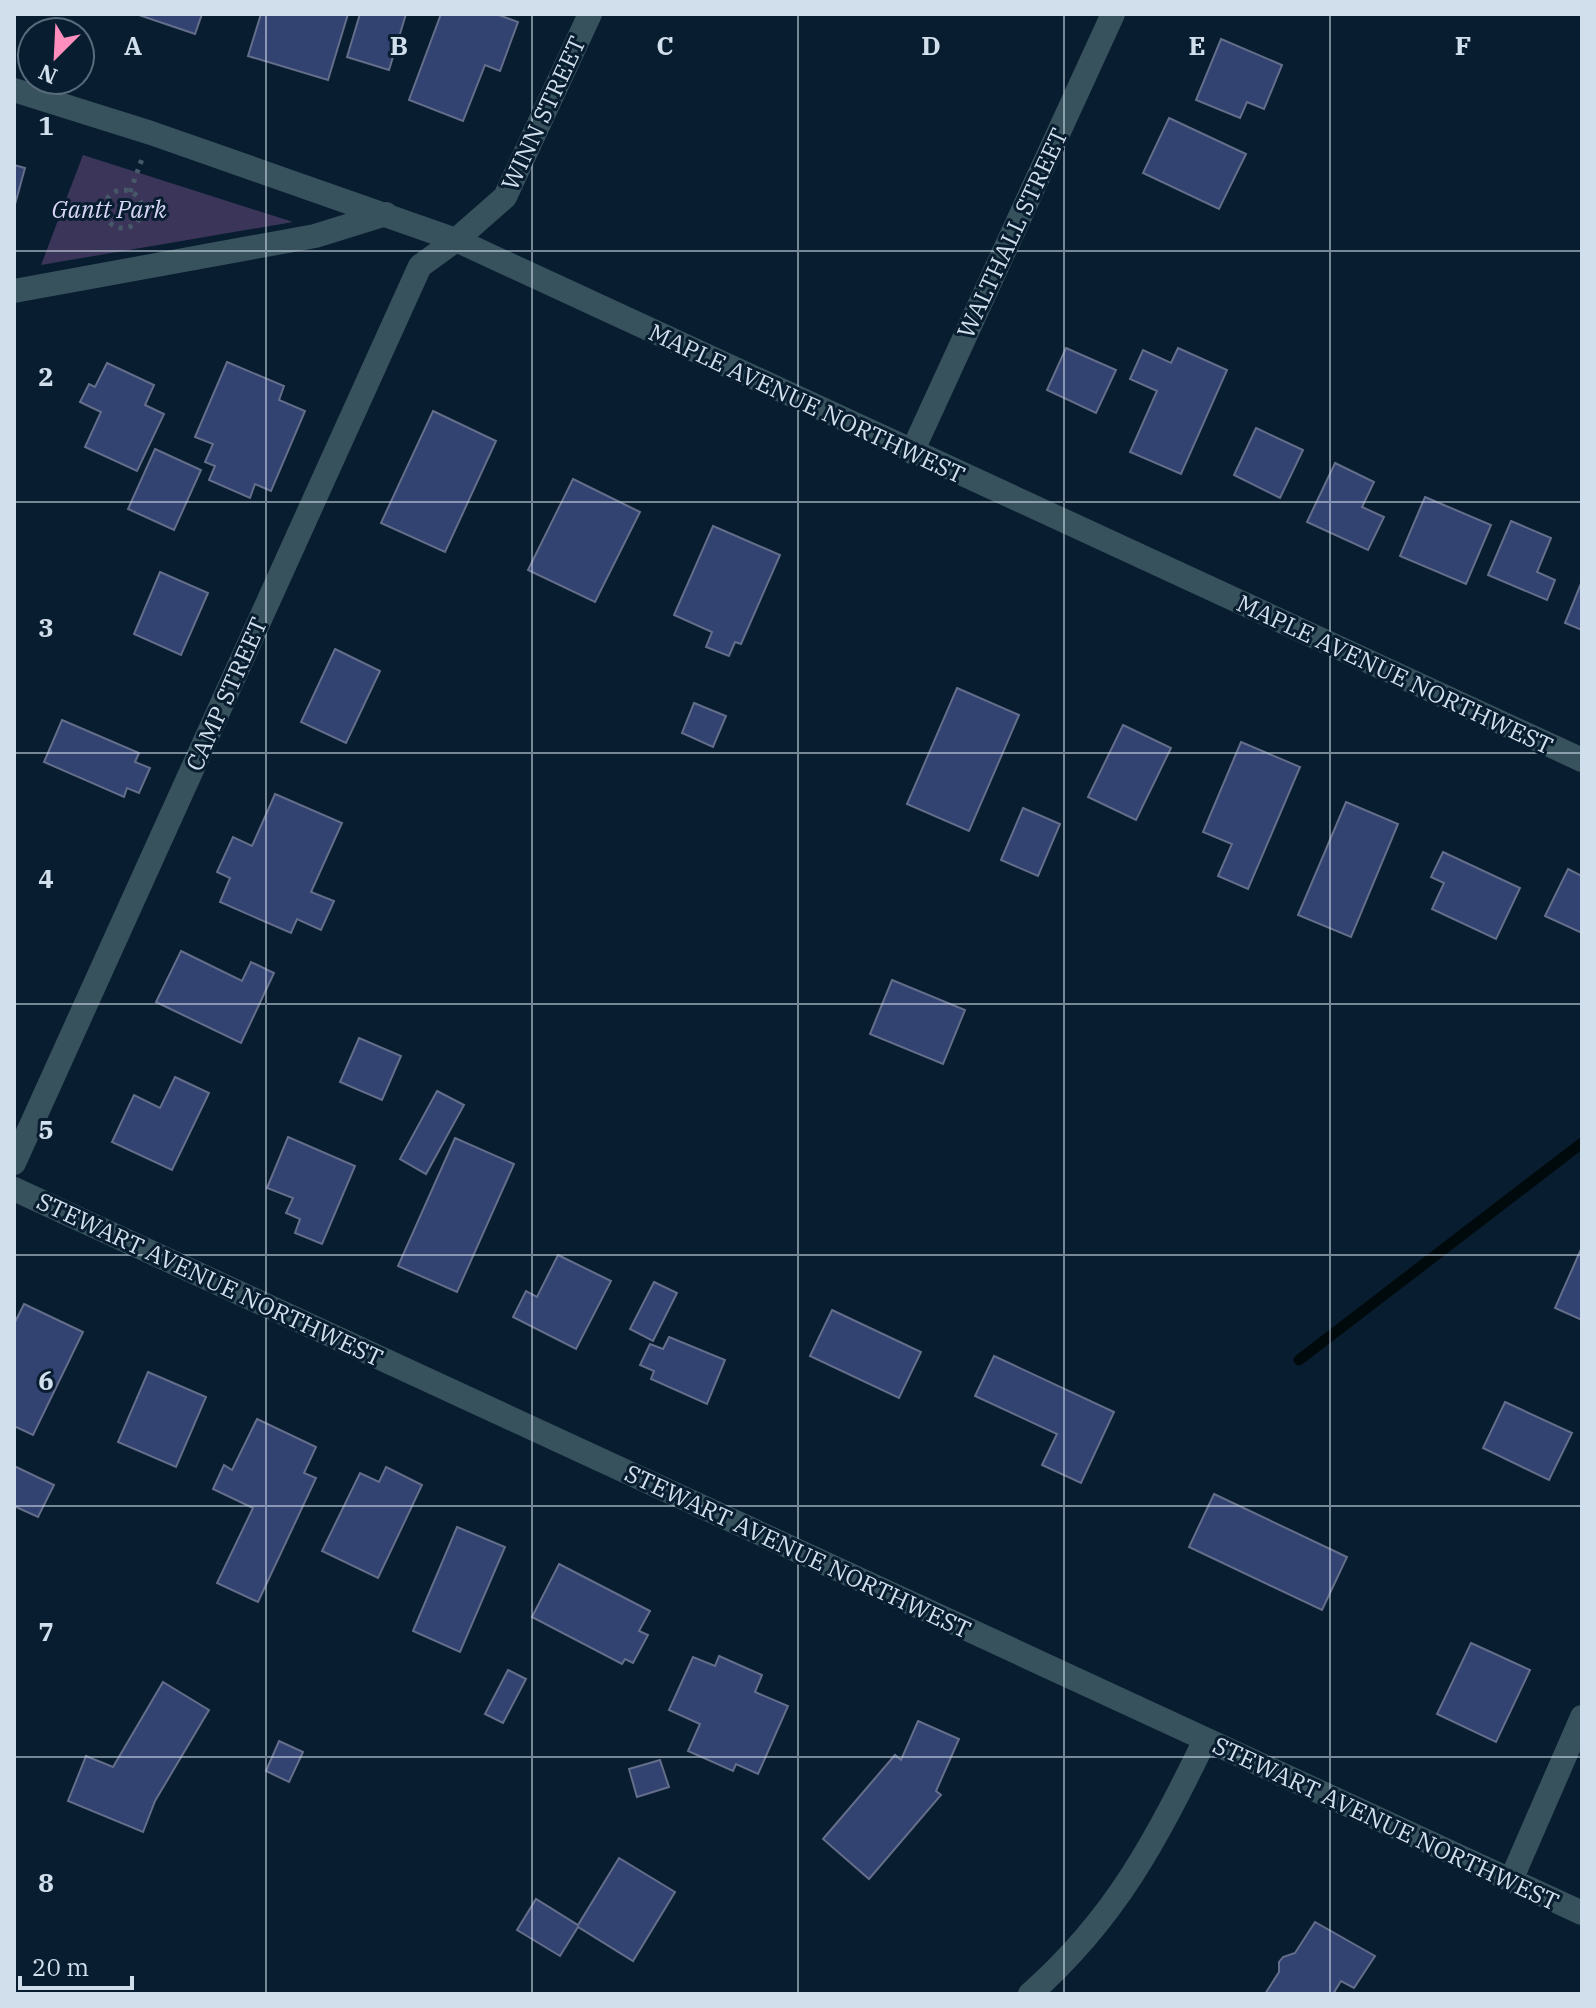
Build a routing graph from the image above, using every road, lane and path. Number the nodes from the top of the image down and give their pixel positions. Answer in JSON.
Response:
{"nodes":[{"id":1,"x":590,"y":14,"type":"edge"},
{"id":2,"x":1113,"y":14,"type":"edge"},
{"id":3,"x":14,"y":90,"type":"edge"},
{"id":4,"x":118,"y":191,"type":"joint"},
{"id":5,"x":386,"y":214,"type":"junction"},
{"id":6,"x":456,"y":240,"type":"junction"},
{"id":7,"x":14,"y":291,"type":"edge"},
{"id":8,"x":912,"y":452,"type":"junction"},
{"id":9,"x":1582,"y":760,"type":"edge"},
{"id":10,"x":14,"y":1163,"type":"edge"},
{"id":11,"x":14,"y":1189,"type":"edge"},
{"id":12,"x":1582,"y":1717,"type":"edge"},
{"id":13,"x":1205,"y":1740,"type":"junction"},
{"id":14,"x":1511,"y":1880,"type":"junction"},
{"id":15,"x":1582,"y":1913,"type":"edge"},
{"id":16,"x":1030,"y":1994,"type":"edge"}],
"edges":[{"from":1,"to":6,"type":"street","name":"WINN STREET"},
{"from":2,"to":8,"type":"street","name":"WALTHALL STREET"},
{"from":3,"to":5,"type":"street","name":"MAPLE AVENUE NORTHWEST"},
{"from":4,"to":4,"type":"path"},
{"from":5,"to":6,"type":"street","name":"MAPLE AVENUE NORTHWEST"},
{"from":5,"to":7,"type":"street"},
{"from":6,"to":8,"type":"street","name":"MAPLE AVENUE NORTHWEST"},
{"from":6,"to":10,"type":"street","name":"CAMP STREET"},
{"from":8,"to":9,"type":"street","name":"MAPLE AVENUE NORTHWEST"},
{"from":11,"to":13,"type":"street","name":"STEWART AVENUE NORTHWEST"},
{"from":12,"to":14,"type":"street"},
{"from":13,"to":14,"type":"street","name":"STEWART AVENUE NORTHWEST"},
{"from":13,"to":16,"type":"street"},
{"from":14,"to":15,"type":"street","name":"STEWART AVENUE NORTHWEST"}]}
